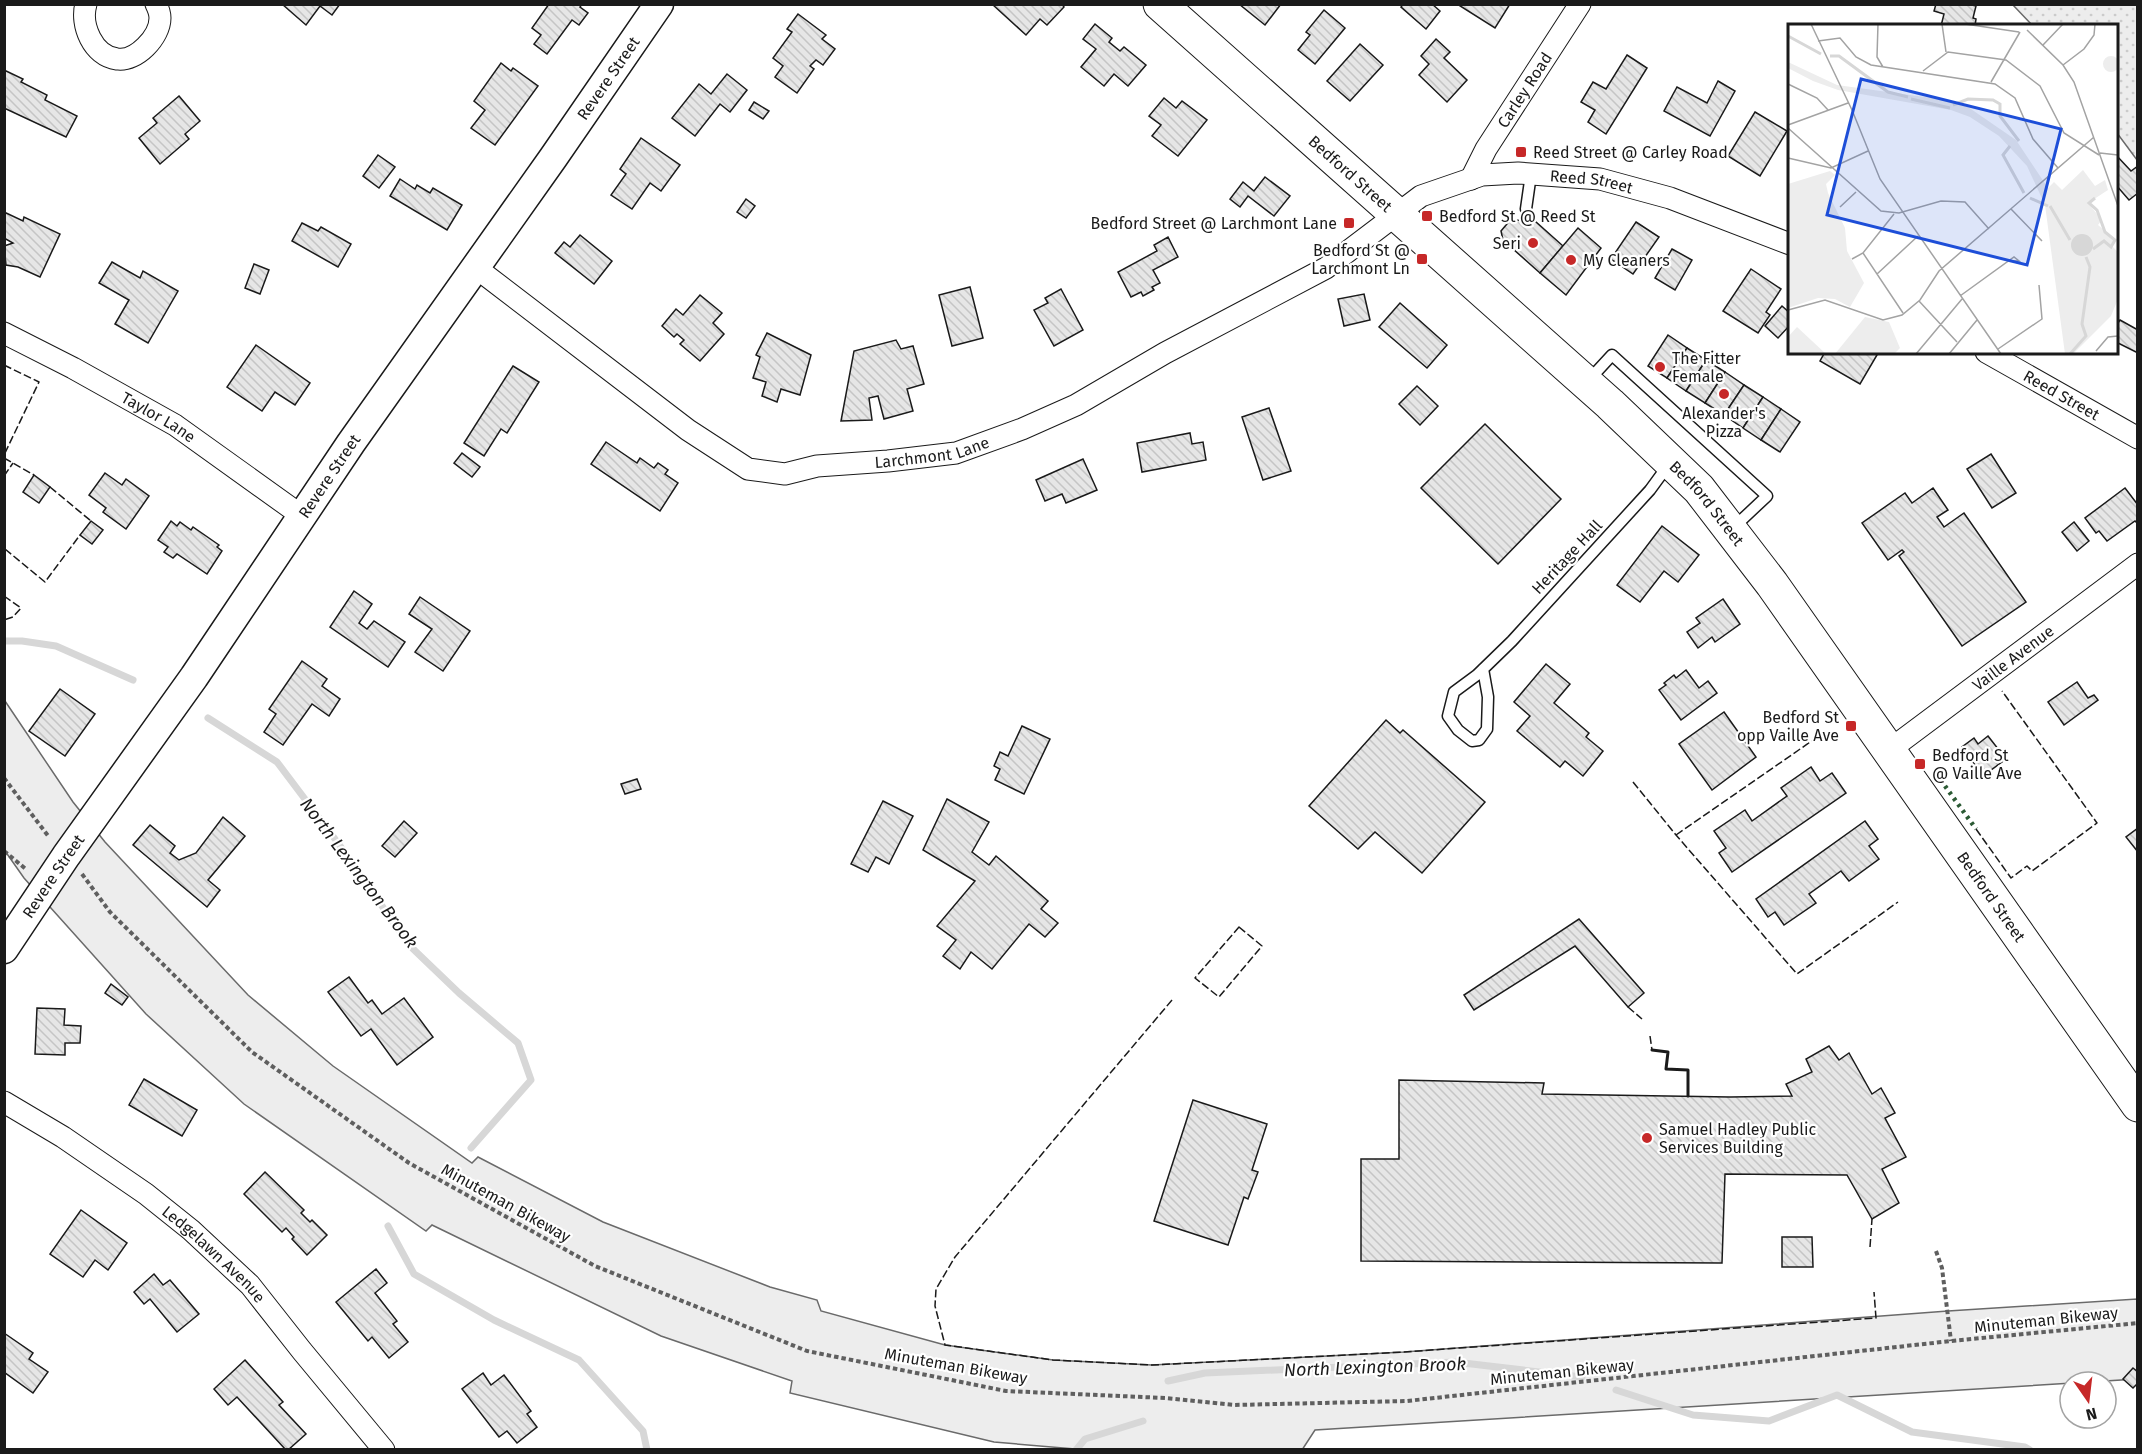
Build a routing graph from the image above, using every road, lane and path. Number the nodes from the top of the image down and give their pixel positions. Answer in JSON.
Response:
{"nodes":[{"id":1,"x":86,"y":4,"type":"edge"},
{"id":2,"x":658,"y":4,"type":"edge"},
{"id":3,"x":1580,"y":4,"type":"edge"},
{"id":4,"x":157,"y":5,"type":"edge"},
{"id":5,"x":1171,"y":8,"type":"edge"},
{"id":6,"x":1531,"y":174,"type":"junction"},
{"id":7,"x":1471,"y":179,"type":"junction"},
{"id":8,"x":1526,"y":208,"type":"dead end"},
{"id":9,"x":1395,"y":214,"type":"junction"},
{"id":10,"x":1788,"y":243,"type":"edge"},
{"id":11,"x":475,"y":267,"type":"junction"},
{"id":12,"x":4,"y":333,"type":"edge"},
{"id":13,"x":1990,"y":354,"type":"edge"},
{"id":14,"x":1586,"y":383,"type":"junction"},
{"id":15,"x":2138,"y":438,"type":"edge"},
{"id":16,"x":1669,"y":463,"type":"junction"},
{"id":17,"x":302,"y":516,"type":"junction"},
{"id":18,"x":1730,"y":530,"type":"junction"},
{"id":19,"x":2138,"y":564,"type":"edge"},
{"id":20,"x":1483,"y":669,"type":"junction"},
{"id":21,"x":1888,"y":751,"type":"junction"},
{"id":22,"x":4,"y":778,"type":"edge"},
{"id":23,"x":4,"y":851,"type":"edge"},
{"id":24,"x":66,"y":856,"type":"junction"},
{"id":25,"x":32,"y":874,"type":"dead end"},
{"id":26,"x":12,"y":932,"type":"edge"},
{"id":27,"x":4,"y":1102,"type":"edge"},
{"id":28,"x":2138,"y":1105,"type":"edge"},
{"id":29,"x":1936,"y":1251,"type":"dead end"},
{"id":30,"x":2138,"y":1323,"type":"edge"},
{"id":31,"x":1951,"y":1341,"type":"junction"},
{"id":32,"x":384,"y":1449,"type":"edge"}],
"edges":[{"from":1,"to":4,"type":"street"},
{"from":2,"to":11,"type":"street","name":"Revere Street"},
{"from":3,"to":7,"type":"street","name":"Carley Road"},
{"from":5,"to":9,"type":"main road","name":"Bedford Street"},
{"from":6,"to":7,"type":"street","name":"Reed Street"},
{"from":6,"to":8,"type":"lane"},
{"from":6,"to":10,"type":"street","name":"Reed Street"},
{"from":7,"to":9,"type":"street","name":"Reed Street"},
{"from":9,"to":11,"type":"street","name":"Larchmont Lane"},
{"from":9,"to":14,"type":"main road","name":"Bedford Street"},
{"from":11,"to":17,"type":"street","name":"Revere Street"},
{"from":12,"to":17,"type":"street","name":"Taylor Lane"},
{"from":13,"to":15,"type":"street","name":"Reed Street"},
{"from":14,"to":16,"type":"main road","name":"Bedford Street"},
{"from":14,"to":18,"type":"lane"},
{"from":16,"to":18,"type":"main road","name":"Bedford Street"},
{"from":16,"to":20,"type":"lane","name":"Heritage Hall"},
{"from":17,"to":24,"type":"street","name":"Revere Street"},
{"from":18,"to":21,"type":"main road","name":"Bedford Street"},
{"from":19,"to":21,"type":"street","name":"Vaille Avenue"},
{"from":20,"to":20,"type":"lane","name":"Heritage Hall"},
{"from":21,"to":28,"type":"main road","name":"Bedford Street"},
{"from":22,"to":24,"type":"path","name":"Minuteman Bikeway"},
{"from":23,"to":25,"type":"path"},
{"from":24,"to":26,"type":"street","name":"Revere Street"},
{"from":24,"to":31,"type":"path","name":"Minuteman Bikeway"},
{"from":27,"to":32,"type":"street","name":"Ledgelawn Avenue"},
{"from":29,"to":31,"type":"path"},
{"from":30,"to":31,"type":"path","name":"Minuteman Bikeway"}]}
